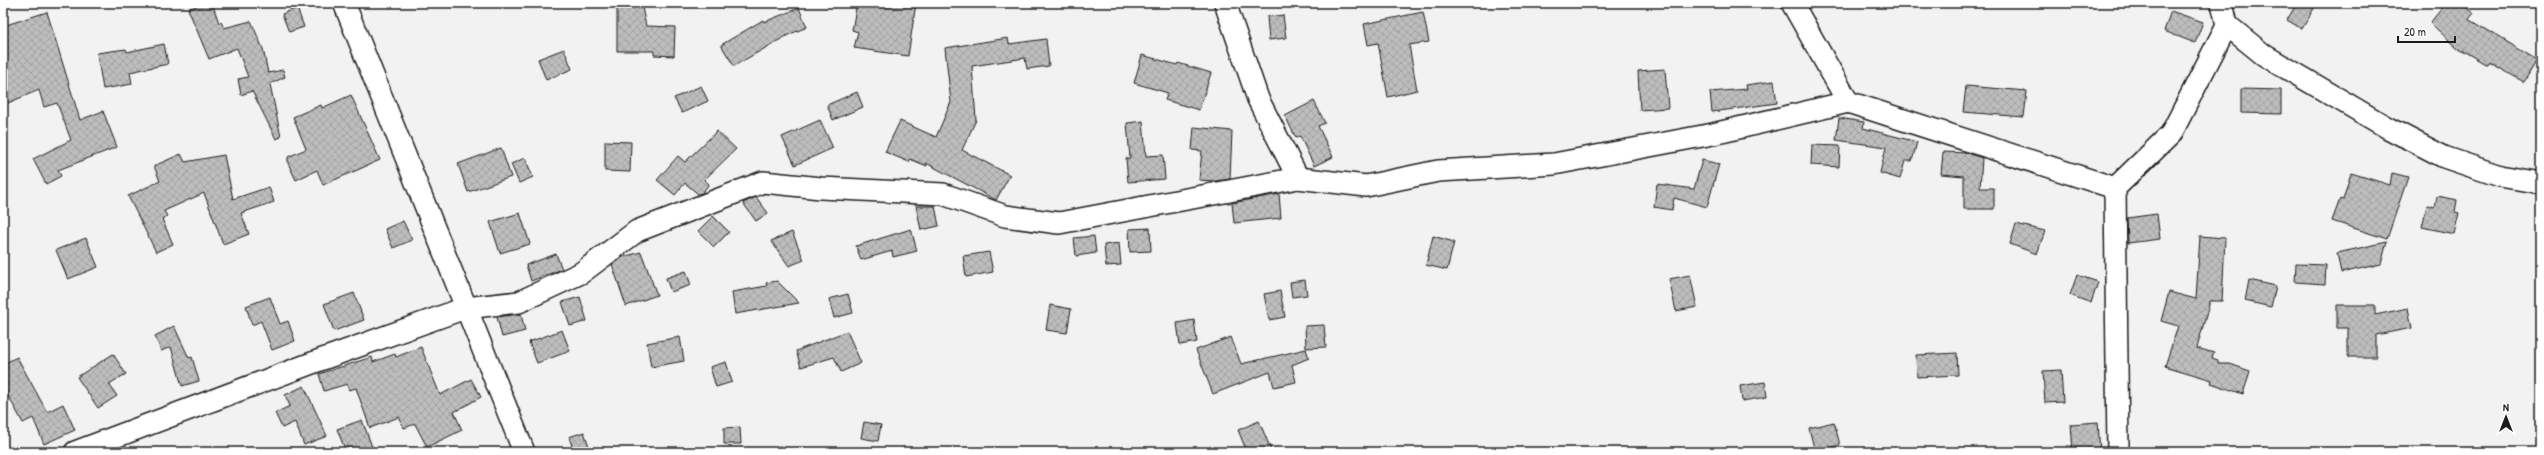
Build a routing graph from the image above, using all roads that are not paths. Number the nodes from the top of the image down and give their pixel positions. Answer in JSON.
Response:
{"nodes":[{"id":1,"x":344,"y":3,"type":"edge"},
{"id":2,"x":1225,"y":3,"type":"edge"},
{"id":3,"x":1792,"y":3,"type":"edge"},
{"id":4,"x":2222,"y":3,"type":"edge"},
{"id":5,"x":2227,"y":25,"type":"junction"},
{"id":6,"x":1848,"y":102,"type":"junction"},
{"id":7,"x":1298,"y":178,"type":"junction"},
{"id":8,"x":2541,"y":183,"type":"edge"},
{"id":9,"x":2115,"y":188,"type":"junction"},
{"id":10,"x":464,"y":308,"type":"junction"},
{"id":11,"x":75,"y":452,"type":"edge"},
{"id":12,"x":524,"y":452,"type":"edge"},
{"id":13,"x":2118,"y":452,"type":"edge"}],
"edges":[{"from":1,"to":10,"type":"street"},
{"from":2,"to":7,"type":"street"},
{"from":3,"to":6,"type":"street"},
{"from":4,"to":5,"type":"street"},
{"from":5,"to":8,"type":"street"},
{"from":5,"to":9,"type":"street"},
{"from":6,"to":7,"type":"street"},
{"from":6,"to":9,"type":"street"},
{"from":7,"to":10,"type":"street"},
{"from":9,"to":13,"type":"street"},
{"from":10,"to":11,"type":"street"},
{"from":10,"to":12,"type":"street"}]}
